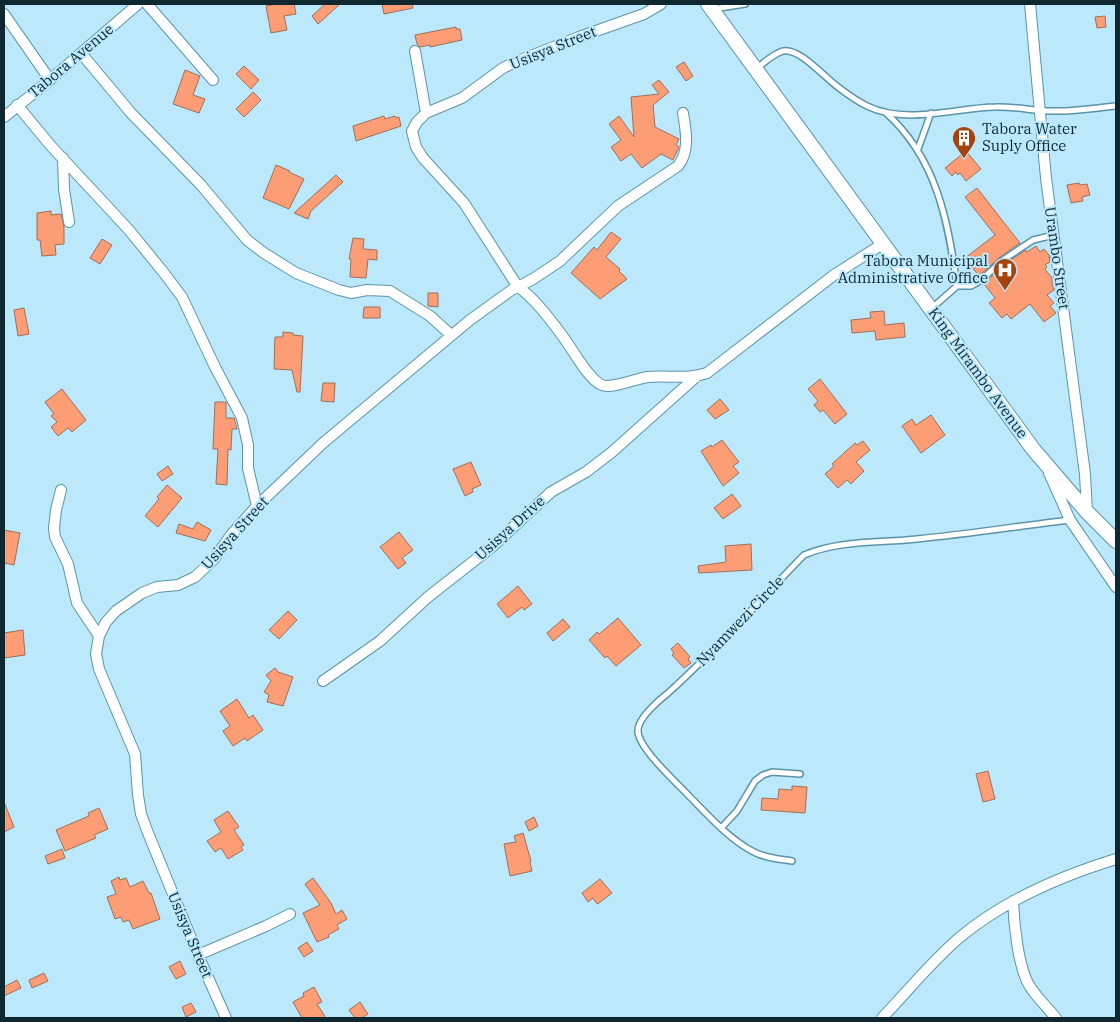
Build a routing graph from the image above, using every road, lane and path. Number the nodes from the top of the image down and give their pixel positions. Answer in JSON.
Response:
{"nodes":[{"id":1,"x":138,"y":4,"type":"edge"},
{"id":2,"x":147,"y":4,"type":"edge"},
{"id":3,"x":661,"y":4,"type":"edge"},
{"id":4,"x":745,"y":4,"type":"edge"},
{"id":5,"x":1030,"y":4,"type":"edge"},
{"id":6,"x":711,"y":7,"type":"edge"},
{"id":7,"x":4,"y":14,"type":"edge"},
{"id":8,"x":415,"y":51,"type":"dead end"},
{"id":9,"x":81,"y":54,"type":"junction"},
{"id":10,"x":756,"y":69,"type":"junction"},
{"id":11,"x":50,"y":80,"type":"junction"},
{"id":12,"x":213,"y":80,"type":"dead end"},
{"id":13,"x":17,"y":105,"type":"junction"},
{"id":14,"x":1116,"y":106,"type":"edge"},
{"id":15,"x":1040,"y":111,"type":"junction"},
{"id":16,"x":884,"y":112,"type":"junction"},
{"id":17,"x":426,"y":113,"type":"junction"},
{"id":18,"x":683,"y":113,"type":"dead end"},
{"id":19,"x":931,"y":113,"type":"junction"},
{"id":20,"x":4,"y":117,"type":"edge"},
{"id":21,"x":918,"y":149,"type":"junction"},
{"id":22,"x":63,"y":158,"type":"junction"},
{"id":23,"x":69,"y":222,"type":"dead end"},
{"id":24,"x":1054,"y":235,"type":"junction"},
{"id":25,"x":884,"y":243,"type":"junction"},
{"id":26,"x":957,"y":286,"type":"junction"},
{"id":27,"x":518,"y":287,"type":"junction"},
{"id":28,"x":932,"y":309,"type":"junction"},
{"id":29,"x":451,"y":335,"type":"junction"},
{"id":30,"x":697,"y":376,"type":"junction"},
{"id":31,"x":1045,"y":463,"type":"junction"},
{"id":32,"x":61,"y":490,"type":"dead end"},
{"id":33,"x":257,"y":506,"type":"junction"},
{"id":34,"x":1088,"y":512,"type":"junction"},
{"id":35,"x":1070,"y":520,"type":"junction"},
{"id":36,"x":1115,"y":536,"type":"edge"},
{"id":37,"x":1116,"y":587,"type":"edge"},
{"id":38,"x":99,"y":636,"type":"junction"},
{"id":39,"x":323,"y":681,"type":"dead end"},
{"id":40,"x":800,"y":774,"type":"dead end"},
{"id":41,"x":722,"y":827,"type":"junction"},
{"id":42,"x":1116,"y":859,"type":"edge"},
{"id":43,"x":792,"y":861,"type":"dead end"},
{"id":44,"x":1013,"y":901,"type":"junction"},
{"id":45,"x":290,"y":914,"type":"dead end"},
{"id":46,"x":198,"y":955,"type":"junction"},
{"id":47,"x":226,"y":1018,"type":"edge"},
{"id":48,"x":882,"y":1018,"type":"edge"},
{"id":49,"x":1056,"y":1018,"type":"edge"}],
"edges":[{"from":1,"to":9,"type":"street","name":"Tabora Avenue"},
{"from":2,"to":12,"type":"street"},
{"from":3,"to":17,"type":"street","name":"Usisya Street"},
{"from":4,"to":6,"type":"lane"},
{"from":5,"to":15,"type":"street","name":"Urambo Street"},
{"from":6,"to":10,"type":"main road","name":"King Mirambo Avenue"},
{"from":7,"to":11,"type":"street"},
{"from":8,"to":17,"type":"street"},
{"from":9,"to":11,"type":"street","name":"Tabora Avenue"},
{"from":9,"to":29,"type":"street"},
{"from":10,"to":16,"type":"lane"},
{"from":10,"to":25,"type":"main road","name":"King Mirambo Avenue"},
{"from":11,"to":13,"type":"street","name":"Tabora Avenue"},
{"from":13,"to":20,"type":"street","name":"Tabora Avenue"},
{"from":13,"to":22,"type":"street"},
{"from":14,"to":15,"type":"lane"},
{"from":15,"to":19,"type":"lane"},
{"from":15,"to":24,"type":"street","name":"Urambo Street"},
{"from":16,"to":19,"type":"lane"},
{"from":16,"to":21,"type":"lane"},
{"from":17,"to":27,"type":"street"},
{"from":18,"to":27,"type":"street","name":"Usisya Street"},
{"from":19,"to":21,"type":"lane"},
{"from":21,"to":26,"type":"lane"},
{"from":22,"to":23,"type":"street"},
{"from":22,"to":33,"type":"street"},
{"from":24,"to":26,"type":"lane"},
{"from":24,"to":34,"type":"street","name":"Urambo Street"},
{"from":25,"to":28,"type":"main road","name":"King Mirambo Avenue"},
{"from":25,"to":30,"type":"street"},
{"from":26,"to":28,"type":"lane"},
{"from":27,"to":29,"type":"street","name":"Usisya Street"},
{"from":27,"to":30,"type":"street"},
{"from":28,"to":31,"type":"main road","name":"King Mirambo Avenue"},
{"from":29,"to":33,"type":"street","name":"Usisya Street"},
{"from":30,"to":39,"type":"street","name":"Usisya Drive"},
{"from":31,"to":34,"type":"main road","name":"King Mirambo Avenue"},
{"from":31,"to":35,"type":"street"},
{"from":32,"to":38,"type":"street"},
{"from":33,"to":38,"type":"street","name":"Usisya Street"},
{"from":34,"to":36,"type":"main road","name":"King Mirambo Avenue"},
{"from":35,"to":37,"type":"street"},
{"from":35,"to":41,"type":"lane","name":"Nyamwezi Circle"},
{"from":38,"to":46,"type":"street","name":"Usisya Street"},
{"from":40,"to":41,"type":"lane"},
{"from":41,"to":43,"type":"lane","name":"Nyamwezi Circle"},
{"from":42,"to":44,"type":"street"},
{"from":44,"to":48,"type":"street"},
{"from":44,"to":49,"type":"street"},
{"from":45,"to":46,"type":"street"},
{"from":46,"to":47,"type":"street","name":"Usisya Street"}]}
